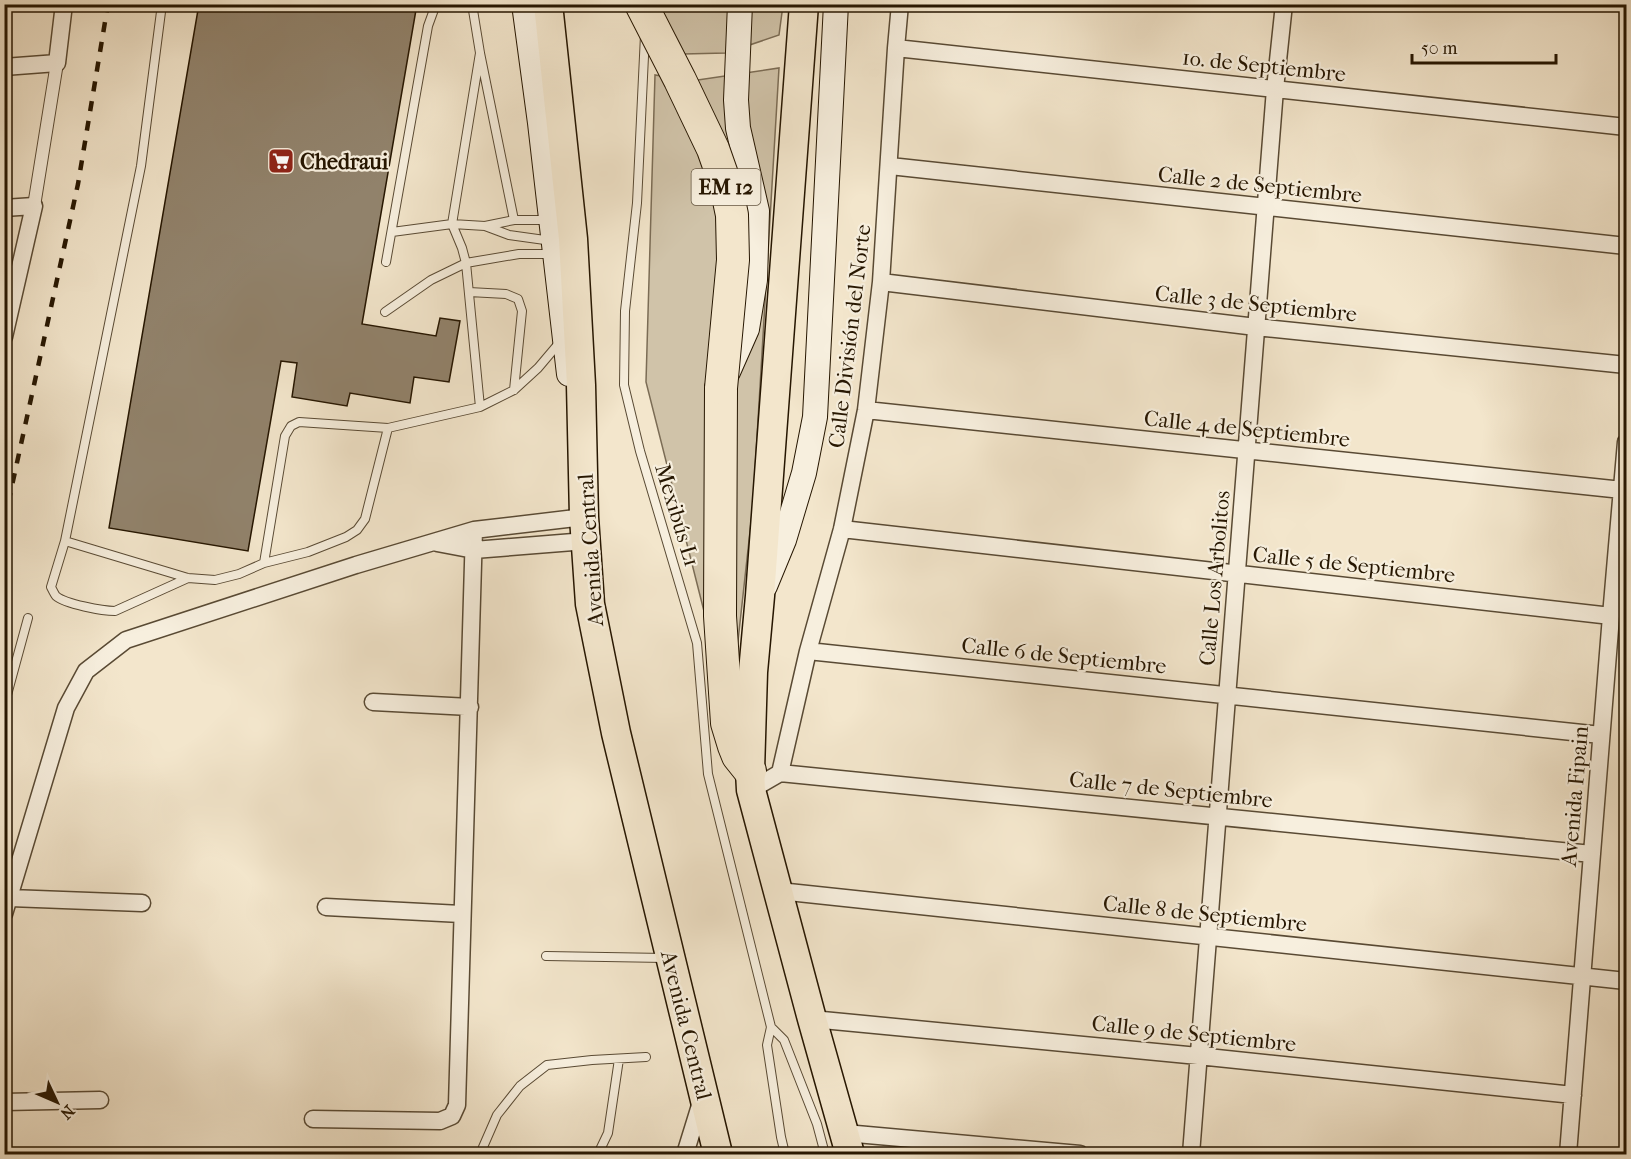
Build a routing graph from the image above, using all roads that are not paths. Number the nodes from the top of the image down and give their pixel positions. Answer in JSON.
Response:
{"nodes":[{"id":1,"x":64,"y":4,"type":"edge"},
{"id":2,"x":162,"y":4,"type":"edge"},
{"id":3,"x":436,"y":4,"type":"edge"},
{"id":4,"x":472,"y":4,"type":"edge"},
{"id":5,"x":524,"y":4,"type":"edge"},
{"id":6,"x":549,"y":4,"type":"edge"},
{"id":7,"x":641,"y":4,"type":"edge"},
{"id":8,"x":646,"y":4,"type":"edge"},
{"id":9,"x":740,"y":4,"type":"edge"},
{"id":10,"x":804,"y":4,"type":"edge"},
{"id":11,"x":836,"y":4,"type":"edge"},
{"id":12,"x":900,"y":4,"type":"edge"},
{"id":13,"x":1284,"y":4,"type":"edge"},
{"id":14,"x":896,"y":48,"type":"junction"},
{"id":15,"x":480,"y":53,"type":"junction"},
{"id":16,"x":57,"y":63,"type":"junction"},
{"id":17,"x":4,"y":67,"type":"edge"},
{"id":18,"x":1275,"y":89,"type":"junction"},
{"id":19,"x":1626,"y":127,"type":"edge"},
{"id":20,"x":890,"y":166,"type":"junction"},
{"id":21,"x":34,"y":206,"type":"junction"},
{"id":22,"x":1266,"y":207,"type":"junction"},
{"id":23,"x":4,"y":208,"type":"edge"},
{"id":24,"x":514,"y":220,"type":"junction"},
{"id":25,"x":452,"y":224,"type":"junction"},
{"id":26,"x":485,"y":226,"type":"junction"},
{"id":27,"x":392,"y":232,"type":"junction"},
{"id":28,"x":553,"y":238,"type":"junction"},
{"id":29,"x":1626,"y":246,"type":"edge"},
{"id":30,"x":386,"y":262,"type":"dead end"},
{"id":31,"x":466,"y":263,"type":"junction"},
{"id":32,"x":881,"y":282,"type":"junction"},
{"id":33,"x":469,"y":292,"type":"junction"},
{"id":34,"x":385,"y":312,"type":"dead end"},
{"id":35,"x":1256,"y":327,"type":"junction"},
{"id":36,"x":4,"y":337,"type":"edge"},
{"id":37,"x":564,"y":337,"type":"junction"},
{"id":38,"x":1626,"y":365,"type":"edge"},
{"id":39,"x":721,"y":388,"type":"junction"},
{"id":40,"x":514,"y":390,"type":"junction"},
{"id":41,"x":480,"y":407,"type":"junction"},
{"id":42,"x":866,"y":410,"type":"junction"},
{"id":43,"x":388,"y":428,"type":"junction"},
{"id":44,"x":1626,"y":442,"type":"edge"},
{"id":45,"x":1247,"y":450,"type":"junction"},
{"id":46,"x":583,"y":475,"type":"junction"},
{"id":47,"x":1622,"y":490,"type":"junction"},
{"id":48,"x":585,"y":529,"type":"junction"},
{"id":49,"x":842,"y":529,"type":"junction"},
{"id":50,"x":474,"y":530,"type":"junction"},
{"id":51,"x":65,"y":541,"type":"junction"},
{"id":52,"x":434,"y":542,"type":"junction"},
{"id":53,"x":474,"y":550,"type":"junction"},
{"id":54,"x":264,"y":563,"type":"junction"},
{"id":55,"x":1237,"y":574,"type":"junction"},
{"id":56,"x":188,"y":578,"type":"junction"},
{"id":57,"x":760,"y":596,"type":"junction"},
{"id":58,"x":1611,"y":615,"type":"junction"},
{"id":59,"x":28,"y":618,"type":"dead end"},
{"id":60,"x":808,"y":651,"type":"junction"},
{"id":61,"x":1227,"y":695,"type":"junction"},
{"id":62,"x":373,"y":702,"type":"dead end"},
{"id":63,"x":4,"y":706,"type":"edge"},
{"id":64,"x":470,"y":707,"type":"junction"},
{"id":65,"x":1601,"y":735,"type":"junction"},
{"id":66,"x":780,"y":773,"type":"junction"},
{"id":67,"x":750,"y":780,"type":"junction"},
{"id":68,"x":1218,"y":816,"type":"junction"},
{"id":69,"x":1592,"y":854,"type":"junction"},
{"id":70,"x":779,"y":891,"type":"junction"},
{"id":71,"x":142,"y":903,"type":"dead end"},
{"id":72,"x":7,"y":906,"type":"edge"},
{"id":73,"x":326,"y":906,"type":"dead end"},
{"id":74,"x":461,"y":914,"type":"junction"},
{"id":75,"x":1208,"y":936,"type":"junction"},
{"id":76,"x":546,"y":956,"type":"dead end"},
{"id":77,"x":671,"y":958,"type":"junction"},
{"id":78,"x":1582,"y":978,"type":"junction"},
{"id":79,"x":1626,"y":981,"type":"edge"},
{"id":80,"x":812,"y":1019,"type":"junction"},
{"id":81,"x":771,"y":1027,"type":"junction"},
{"id":82,"x":1198,"y":1056,"type":"junction"},
{"id":83,"x":646,"y":1057,"type":"dead end"},
{"id":84,"x":619,"y":1059,"type":"junction"},
{"id":85,"x":704,"y":1092,"type":"junction"},
{"id":86,"x":1573,"y":1095,"type":"junction"},
{"id":87,"x":100,"y":1100,"type":"dead end"},
{"id":88,"x":4,"y":1102,"type":"edge"},
{"id":89,"x":313,"y":1119,"type":"dead end"},
{"id":90,"x":847,"y":1144,"type":"edge"},
{"id":91,"x":480,"y":1155,"type":"edge"},
{"id":92,"x":598,"y":1155,"type":"edge"},
{"id":93,"x":685,"y":1155,"type":"edge"},
{"id":94,"x":718,"y":1155,"type":"edge"},
{"id":95,"x":785,"y":1155,"type":"edge"},
{"id":96,"x":825,"y":1155,"type":"edge"},
{"id":97,"x":1080,"y":1155,"type":"edge"},
{"id":98,"x":1191,"y":1155,"type":"edge"},
{"id":99,"x":1568,"y":1155,"type":"edge"}],
"edges":[{"from":1,"to":16,"type":"street"},
{"from":2,"to":51,"type":"lane"},
{"from":3,"to":27,"type":"lane"},
{"from":4,"to":15,"type":"lane"},
{"from":5,"to":28,"type":"main road"},
{"from":6,"to":46,"type":"highway","name":"Avenida Central"},
{"from":7,"to":39,"type":"highway","number":"EM 12","bridge":true},
{"from":8,"to":81,"type":"lane","name":"Mexibús L1"},
{"from":9,"to":39,"type":"main road"},
{"from":10,"to":57,"type":"highway"},
{"from":11,"to":57,"type":"main road"},
{"from":12,"to":14,"type":"street","name":"Calle División del Norte"},
{"from":13,"to":18,"type":"street","name":"Calle Los Arbolitos"},
{"from":14,"to":18,"type":"street","name":"1o. de Septiembre"},
{"from":14,"to":20,"type":"street","name":"Calle División del Norte"},
{"from":15,"to":24,"type":"lane"},
{"from":15,"to":25,"type":"lane"},
{"from":16,"to":17,"type":"street"},
{"from":16,"to":21,"type":"street"},
{"from":18,"to":19,"type":"street","name":"1o. de Septiembre"},
{"from":18,"to":22,"type":"street","name":"Calle Los Arbolitos"},
{"from":20,"to":22,"type":"street","name":"Calle 2 de Septiembre"},
{"from":20,"to":32,"type":"street","name":"Calle División del Norte"},
{"from":21,"to":23,"type":"street"},
{"from":21,"to":36,"type":"street"},
{"from":22,"to":29,"type":"street","name":"Calle 2 de Septiembre"},
{"from":22,"to":35,"type":"street","name":"Calle Los Arbolitos"},
{"from":24,"to":26,"type":"lane"},
{"from":24,"to":28,"type":"lane"},
{"from":25,"to":26,"type":"lane"},
{"from":25,"to":27,"type":"lane"},
{"from":25,"to":31,"type":"lane"},
{"from":26,"to":28,"type":"lane"},
{"from":27,"to":30,"type":"lane"},
{"from":28,"to":31,"type":"lane"},
{"from":28,"to":37,"type":"main road"},
{"from":31,"to":33,"type":"lane"},
{"from":31,"to":34,"type":"lane"},
{"from":32,"to":35,"type":"street","name":"Calle 3 de Septiembre"},
{"from":32,"to":42,"type":"street","name":"Calle División del Norte"},
{"from":33,"to":40,"type":"lane"},
{"from":33,"to":41,"type":"lane"},
{"from":35,"to":38,"type":"street","name":"Calle 3 de Septiembre"},
{"from":35,"to":45,"type":"street","name":"Calle Los Arbolitos"},
{"from":37,"to":40,"type":"lane"},
{"from":37,"to":46,"type":"main road"},
{"from":39,"to":67,"type":"highway"},
{"from":40,"to":41,"type":"lane"},
{"from":41,"to":43,"type":"lane"},
{"from":42,"to":45,"type":"street","name":"Calle 4 de Septiembre"},
{"from":42,"to":49,"type":"street","name":"Calle División del Norte"},
{"from":43,"to":54,"type":"lane"},
{"from":43,"to":54,"type":"lane"},
{"from":44,"to":47,"type":"street","name":"Avenida Fipain"},
{"from":45,"to":47,"type":"street","name":"Calle 4 de Septiembre"},
{"from":45,"to":55,"type":"street","name":"Calle Los Arbolitos"},
{"from":46,"to":48,"type":"highway","name":"Avenida Central"},
{"from":47,"to":58,"type":"street","name":"Avenida Fipain"},
{"from":48,"to":50,"type":"street"},
{"from":48,"to":53,"type":"street"},
{"from":48,"to":77,"type":"highway","name":"Avenida Central"},
{"from":49,"to":55,"type":"street","name":"Calle 5 de Septiembre"},
{"from":49,"to":60,"type":"street","name":"Calle División del Norte"},
{"from":50,"to":52,"type":"street"},
{"from":50,"to":53,"type":"street"},
{"from":51,"to":56,"type":"lane"},
{"from":51,"to":56,"type":"lane"},
{"from":52,"to":53,"type":"street"},
{"from":52,"to":72,"type":"street"},
{"from":53,"to":64,"type":"street"},
{"from":54,"to":56,"type":"lane"},
{"from":55,"to":58,"type":"street","name":"Calle 5 de Septiembre"},
{"from":55,"to":61,"type":"street","name":"Calle Los Arbolitos"},
{"from":57,"to":67,"type":"highway"},
{"from":58,"to":65,"type":"street","name":"Avenida Fipain"},
{"from":59,"to":63,"type":"lane"},
{"from":60,"to":61,"type":"street","name":"Calle 6 de Septiembre"},
{"from":60,"to":66,"type":"street","name":"Calle División del Norte"},
{"from":61,"to":65,"type":"street","name":"Calle 6 de Septiembre"},
{"from":61,"to":68,"type":"street","name":"Calle Los Arbolitos"},
{"from":62,"to":64,"type":"street"},
{"from":64,"to":74,"type":"street"},
{"from":65,"to":69,"type":"street","name":"Avenida Fipain"},
{"from":66,"to":67,"type":"street"},
{"from":66,"to":68,"type":"street","name":"Calle 7 de Septiembre"},
{"from":67,"to":70,"type":"highway"},
{"from":68,"to":69,"type":"street","name":"Calle 7 de Septiembre"},
{"from":68,"to":75,"type":"street","name":"Calle Los Arbolitos"},
{"from":69,"to":78,"type":"street","name":"Avenida Fipain"},
{"from":70,"to":75,"type":"street","name":"Calle 8 de Septiembre"},
{"from":70,"to":80,"type":"highway"},
{"from":71,"to":72,"type":"street"},
{"from":73,"to":74,"type":"street"},
{"from":74,"to":89,"type":"street"},
{"from":75,"to":78,"type":"street","name":"Calle 8 de Septiembre"},
{"from":75,"to":82,"type":"street","name":"Calle Los Arbolitos"},
{"from":76,"to":77,"type":"lane"},
{"from":77,"to":85,"type":"highway","name":"Avenida Central"},
{"from":78,"to":79,"type":"street","name":"Calle 8 de Septiembre"},
{"from":78,"to":86,"type":"street","name":"Avenida Fipain"},
{"from":80,"to":82,"type":"street","name":"Calle 9 de Septiembre"},
{"from":80,"to":90,"type":"highway"},
{"from":81,"to":95,"type":"lane","name":"Mexibús L1"},
{"from":81,"to":96,"type":"lane","name":"Mexibús L1"},
{"from":82,"to":86,"type":"street","name":"Calle 9 de Septiembre"},
{"from":82,"to":98,"type":"street","name":"Calle Los Arbolitos"},
{"from":83,"to":84,"type":"lane"},
{"from":84,"to":91,"type":"lane"},
{"from":84,"to":92,"type":"lane"},
{"from":85,"to":93,"type":"street"},
{"from":85,"to":94,"type":"highway","name":"Avenida Central"},
{"from":86,"to":99,"type":"street","name":"Avenida Fipain"},
{"from":87,"to":88,"type":"street"},
{"from":90,"to":97,"type":"street"}]}
